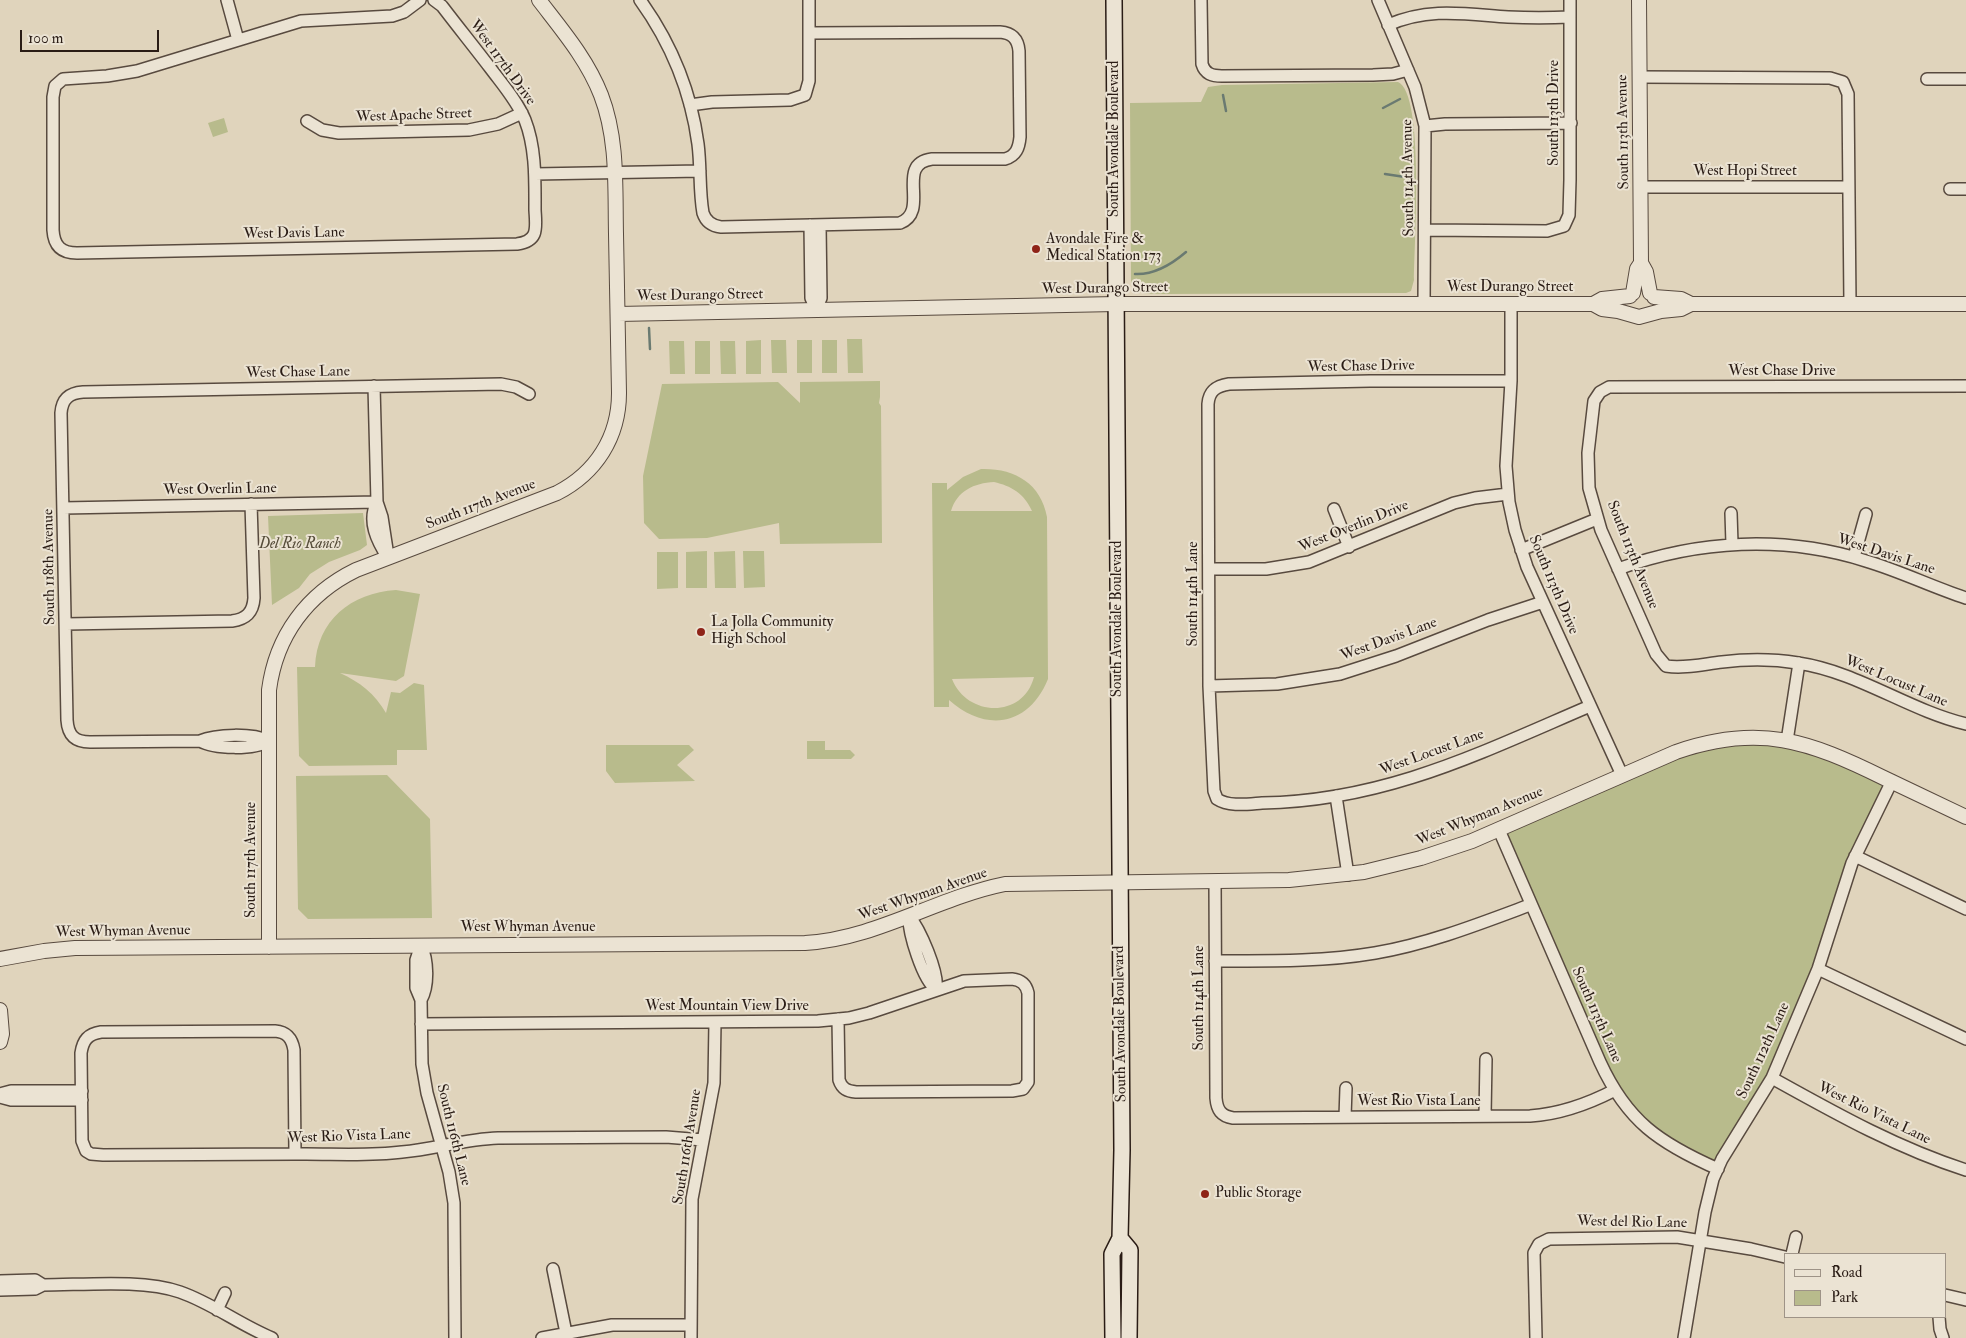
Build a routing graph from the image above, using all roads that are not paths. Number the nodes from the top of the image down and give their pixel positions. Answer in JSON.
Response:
{"nodes":[{"id":1,"x":227,"y":0,"type":"edge"},
{"id":2,"x":420,"y":0,"type":"edge"},
{"id":3,"x":434,"y":0,"type":"edge"},
{"id":4,"x":539,"y":0,"type":"edge"},
{"id":5,"x":640,"y":0,"type":"edge"},
{"id":6,"x":809,"y":0,"type":"edge"},
{"id":7,"x":1114,"y":0,"type":"edge"},
{"id":8,"x":1201,"y":0,"type":"edge"},
{"id":9,"x":1378,"y":0,"type":"edge"},
{"id":10,"x":1570,"y":0,"type":"edge"},
{"id":11,"x":1639,"y":0,"type":"edge"},
{"id":12,"x":1570,"y":17,"type":"junction"},
{"id":13,"x":1388,"y":25,"type":"junction"},
{"id":14,"x":809,"y":33,"type":"junction"},
{"id":15,"x":238,"y":40,"type":"junction"},
{"id":16,"x":1408,"y":70,"type":"junction"},
{"id":17,"x":1640,"y":77,"type":"junction"},
{"id":18,"x":1927,"y":79,"type":"dead end"},
{"id":19,"x":1966,"y":79,"type":"edge"},
{"id":20,"x":690,"y":105,"type":"junction"},
{"id":21,"x":522,"y":113,"type":"junction"},
{"id":22,"x":307,"y":121,"type":"dead end"},
{"id":23,"x":1571,"y":123,"type":"junction"},
{"id":24,"x":1425,"y":126,"type":"junction"},
{"id":25,"x":700,"y":171,"type":"junction"},
{"id":26,"x":615,"y":173,"type":"junction"},
{"id":27,"x":535,"y":174,"type":"junction"},
{"id":28,"x":1641,"y":187,"type":"junction"},
{"id":29,"x":1848,"y":187,"type":"junction"},
{"id":30,"x":1950,"y":189,"type":"dead end"},
{"id":31,"x":1966,"y":190,"type":"edge"},
{"id":32,"x":815,"y":225,"type":"junction"},
{"id":33,"x":1425,"y":230,"type":"junction"},
{"id":34,"x":531,"y":239,"type":"joint"},
{"id":35,"x":1641,"y":263,"type":"junction"},
{"id":36,"x":1652,"y":295,"type":"junction"},
{"id":37,"x":1116,"y":304,"type":"junction"},
{"id":38,"x":1424,"y":304,"type":"junction"},
{"id":39,"x":1511,"y":304,"type":"junction"},
{"id":40,"x":1691,"y":304,"type":"junction"},
{"id":41,"x":1850,"y":304,"type":"junction"},
{"id":42,"x":1966,"y":304,"type":"edge"},
{"id":43,"x":1627,"y":305,"type":"junction"},
{"id":44,"x":816,"y":310,"type":"junction"},
{"id":45,"x":618,"y":314,"type":"junction"},
{"id":46,"x":1511,"y":381,"type":"junction"},
{"id":47,"x":374,"y":386,"type":"junction"},
{"id":48,"x":1966,"y":386,"type":"edge"},
{"id":49,"x":1214,"y":389,"type":"joint"},
{"id":50,"x":1600,"y":392,"type":"joint"},
{"id":51,"x":529,"y":394,"type":"dead end"},
{"id":52,"x":66,"y":397,"type":"joint"},
{"id":53,"x":1508,"y":494,"type":"junction"},
{"id":54,"x":376,"y":502,"type":"junction"},
{"id":55,"x":252,"y":504,"type":"junction"},
{"id":56,"x":64,"y":508,"type":"junction"},
{"id":57,"x":1334,"y":509,"type":"dead end"},
{"id":58,"x":1731,"y":512,"type":"dead end"},
{"id":59,"x":1866,"y":514,"type":"dead end"},
{"id":60,"x":1597,"y":520,"type":"junction"},
{"id":61,"x":1732,"y":544,"type":"junction"},
{"id":62,"x":1349,"y":547,"type":"junction"},
{"id":63,"x":1521,"y":550,"type":"junction"},
{"id":64,"x":1854,"y":557,"type":"junction"},
{"id":65,"x":388,"y":558,"type":"junction"},
{"id":66,"x":1618,"y":568,"type":"junction"},
{"id":67,"x":1208,"y":569,"type":"junction"},
{"id":68,"x":1966,"y":598,"type":"edge"},
{"id":69,"x":1543,"y":602,"type":"junction"},
{"id":70,"x":66,"y":624,"type":"junction"},
{"id":71,"x":1799,"y":663,"type":"junction"},
{"id":72,"x":1666,"y":666,"type":"joint"},
{"id":73,"x":1209,"y":686,"type":"junction"},
{"id":74,"x":1590,"y":706,"type":"junction"},
{"id":75,"x":1966,"y":724,"type":"edge"},
{"id":76,"x":1787,"y":740,"type":"junction"},
{"id":77,"x":268,"y":741,"type":"junction"},
{"id":78,"x":1622,"y":775,"type":"junction"},
{"id":79,"x":1892,"y":782,"type":"junction"},
{"id":80,"x":1336,"y":796,"type":"junction"},
{"id":81,"x":1217,"y":800,"type":"joint"},
{"id":82,"x":1966,"y":817,"type":"edge"},
{"id":83,"x":1499,"y":830,"type":"junction"},
{"id":84,"x":1855,"y":856,"type":"junction"},
{"id":85,"x":1348,"y":875,"type":"junction"},
{"id":86,"x":1214,"y":881,"type":"junction"},
{"id":87,"x":1119,"y":882,"type":"junction"},
{"id":88,"x":1530,"y":905,"type":"junction"},
{"id":89,"x":1966,"y":909,"type":"edge"},
{"id":90,"x":909,"y":916,"type":"junction"},
{"id":91,"x":420,"y":946,"type":"junction"},
{"id":92,"x":269,"y":947,"type":"junction"},
{"id":93,"x":0,"y":959,"type":"edge"},
{"id":94,"x":1215,"y":961,"type":"junction"},
{"id":95,"x":1818,"y":969,"type":"junction"},
{"id":96,"x":936,"y":989,"type":"junction"},
{"id":97,"x":0,"y":1010,"type":"edge"},
{"id":98,"x":838,"y":1019,"type":"junction"},
{"id":99,"x":715,"y":1022,"type":"junction"},
{"id":100,"x":421,"y":1024,"type":"junction"},
{"id":101,"x":1966,"y":1039,"type":"edge"},
{"id":102,"x":0,"y":1042,"type":"edge"},
{"id":103,"x":1486,"y":1059,"type":"dead end"},
{"id":104,"x":1772,"y":1078,"type":"junction"},
{"id":105,"x":1346,"y":1088,"type":"dead end"},
{"id":106,"x":1615,"y":1090,"type":"junction"},
{"id":107,"x":0,"y":1096,"type":"edge"},
{"id":108,"x":82,"y":1096,"type":"junction"},
{"id":109,"x":1220,"y":1113,"type":"joint"},
{"id":110,"x":1485,"y":1116,"type":"junction"},
{"id":111,"x":1345,"y":1117,"type":"junction"},
{"id":112,"x":703,"y":1140,"type":"junction"},
{"id":113,"x":442,"y":1145,"type":"junction"},
{"id":114,"x":295,"y":1154,"type":"junction"},
{"id":115,"x":1718,"y":1168,"type":"junction"},
{"id":116,"x":1966,"y":1170,"type":"edge"},
{"id":117,"x":1796,"y":1237,"type":"dead end"},
{"id":118,"x":1120,"y":1238,"type":"junction"},
{"id":119,"x":1700,"y":1240,"type":"junction"},
{"id":120,"x":1792,"y":1253,"type":"edge"},
{"id":121,"x":1784,"y":1257,"type":"edge"},
{"id":122,"x":553,"y":1269,"type":"dead end"},
{"id":123,"x":0,"y":1281,"type":"edge"},
{"id":124,"x":43,"y":1285,"type":"junction"},
{"id":125,"x":0,"y":1290,"type":"edge"},
{"id":126,"x":225,"y":1293,"type":"dead end"},
{"id":127,"x":1946,"y":1295,"type":"edge"},
{"id":128,"x":1966,"y":1300,"type":"edge"},
{"id":129,"x":216,"y":1310,"type":"junction"},
{"id":130,"x":1939,"y":1318,"type":"edge"},
{"id":131,"x":692,"y":1325,"type":"junction"},
{"id":132,"x":566,"y":1334,"type":"junction"},
{"id":133,"x":272,"y":1338,"type":"edge"},
{"id":134,"x":455,"y":1338,"type":"edge"},
{"id":135,"x":542,"y":1338,"type":"edge"},
{"id":136,"x":691,"y":1338,"type":"edge"},
{"id":137,"x":1112,"y":1338,"type":"edge"},
{"id":138,"x":1129,"y":1338,"type":"edge"},
{"id":139,"x":1536,"y":1338,"type":"edge"},
{"id":140,"x":1684,"y":1338,"type":"edge"},
{"id":141,"x":1943,"y":1338,"type":"edge"}],
"edges":[{"from":1,"to":15,"type":"street"},
{"from":2,"to":15,"type":"street"},
{"from":3,"to":21,"type":"street","name":"West 117th Drive"},
{"from":4,"to":26,"type":"street","name":"South 117th Avenue"},
{"from":5,"to":20,"type":"street"},
{"from":6,"to":14,"type":"street"},
{"from":7,"to":37,"type":"main road","name":"South Avondale Boulevard"},
{"from":8,"to":16,"type":"street"},
{"from":9,"to":13,"type":"street","name":"South 114th Avenue"},
{"from":10,"to":12,"type":"street","name":"South 113th Drive"},
{"from":11,"to":17,"type":"street","name":"South 113th Avenue"},
{"from":12,"to":13,"type":"street"},
{"from":12,"to":23,"type":"street","name":"South 113th Drive"},
{"from":13,"to":16,"type":"street","name":"South 114th Avenue"},
{"from":14,"to":20,"type":"street"},
{"from":14,"to":32,"type":"street"},
{"from":15,"to":34,"type":"street","name":"West Davis Lane"},
{"from":16,"to":24,"type":"street","name":"South 114th Avenue"},
{"from":17,"to":28,"type":"street","name":"South 113th Avenue"},
{"from":17,"to":29,"type":"street"},
{"from":18,"to":19,"type":"street"},
{"from":20,"to":25,"type":"street"},
{"from":21,"to":22,"type":"street","name":"West Apache Street"},
{"from":21,"to":27,"type":"street","name":"West 117th Drive"},
{"from":23,"to":24,"type":"street"},
{"from":23,"to":33,"type":"street","name":"South 113th Drive"},
{"from":24,"to":33,"type":"street","name":"South 114th Avenue"},
{"from":25,"to":26,"type":"street"},
{"from":25,"to":32,"type":"street"},
{"from":26,"to":27,"type":"street"},
{"from":26,"to":45,"type":"street","name":"South 117th Avenue"},
{"from":27,"to":34,"type":"street","name":"West 117th Drive"},
{"from":28,"to":29,"type":"street","name":"West Hopi Street"},
{"from":28,"to":35,"type":"street","name":"South 113th Avenue"},
{"from":29,"to":41,"type":"street"},
{"from":30,"to":31,"type":"street"},
{"from":32,"to":44,"type":"street"},
{"from":33,"to":38,"type":"street","name":"South 114th Avenue"},
{"from":35,"to":36,"type":"street","name":"South 113th Avenue"},
{"from":35,"to":43,"type":"street","name":"South 113th Avenue"},
{"from":36,"to":40,"type":"street"},
{"from":36,"to":43,"type":"street"},
{"from":36,"to":43,"type":"street"},
{"from":37,"to":38,"type":"street","name":"West Durango Street"},
{"from":37,"to":44,"type":"street","name":"West Durango Street"},
{"from":37,"to":87,"type":"main road","name":"South Avondale Boulevard"},
{"from":38,"to":39,"type":"street","name":"West Durango Street"},
{"from":39,"to":43,"type":"street","name":"West Durango Street"},
{"from":39,"to":46,"type":"street","name":"South 113th Drive"},
{"from":40,"to":41,"type":"street"},
{"from":40,"to":43,"type":"street"},
{"from":41,"to":42,"type":"street"},
{"from":44,"to":45,"type":"street","name":"West Durango Street"},
{"from":45,"to":65,"type":"street","name":"South 117th Avenue"},
{"from":46,"to":49,"type":"street","name":"West Chase Drive"},
{"from":46,"to":53,"type":"street","name":"South 113th Drive"},
{"from":47,"to":51,"type":"street","name":"West Chase Lane"},
{"from":47,"to":52,"type":"street","name":"West Chase Lane"},
{"from":47,"to":54,"type":"street"},
{"from":48,"to":50,"type":"street","name":"West Chase Drive"},
{"from":49,"to":67,"type":"street","name":"South 114th Lane"},
{"from":50,"to":60,"type":"street","name":"South 113th Avenue"},
{"from":52,"to":56,"type":"street","name":"South 118th Avenue"},
{"from":53,"to":62,"type":"street","name":"West Overlin Drive"},
{"from":53,"to":63,"type":"street","name":"South 113th Drive"},
{"from":54,"to":55,"type":"street","name":"West Overlin Lane"},
{"from":54,"to":65,"type":"street"},
{"from":55,"to":56,"type":"street","name":"West Overlin Lane"},
{"from":55,"to":70,"type":"street"},
{"from":56,"to":70,"type":"street","name":"South 118th Avenue"},
{"from":57,"to":62,"type":"street"},
{"from":58,"to":61,"type":"street"},
{"from":59,"to":64,"type":"street"},
{"from":60,"to":63,"type":"street"},
{"from":60,"to":66,"type":"street","name":"South 113th Avenue"},
{"from":61,"to":64,"type":"street","name":"West Davis Lane"},
{"from":61,"to":66,"type":"street","name":"West Davis Lane"},
{"from":62,"to":67,"type":"street","name":"West Overlin Drive"},
{"from":63,"to":69,"type":"street","name":"South 113th Drive"},
{"from":64,"to":68,"type":"street","name":"West Davis Lane"},
{"from":65,"to":77,"type":"street","name":"South 117th Avenue"},
{"from":66,"to":72,"type":"street","name":"South 113th Avenue"},
{"from":67,"to":73,"type":"street","name":"South 114th Lane"},
{"from":69,"to":73,"type":"street","name":"West Davis Lane"},
{"from":69,"to":74,"type":"street","name":"South 113th Drive"},
{"from":70,"to":77,"type":"street","name":"South 118th Avenue"},
{"from":71,"to":72,"type":"street","name":"West Locust Lane"},
{"from":71,"to":75,"type":"street","name":"West Locust Lane"},
{"from":71,"to":76,"type":"street"},
{"from":73,"to":81,"type":"street","name":"South 114th Lane"},
{"from":74,"to":78,"type":"street","name":"South 113th Drive"},
{"from":74,"to":80,"type":"street","name":"West Locust Lane"},
{"from":76,"to":78,"type":"street","name":"West Whyman Avenue"},
{"from":76,"to":79,"type":"street","name":"West Whyman Avenue"},
{"from":77,"to":92,"type":"street","name":"South 117th Avenue"},
{"from":78,"to":83,"type":"street","name":"West Whyman Avenue"},
{"from":79,"to":82,"type":"street","name":"West Whyman Avenue"},
{"from":79,"to":84,"type":"street","name":"South 112th Lane"},
{"from":80,"to":81,"type":"street","name":"West Locust Lane"},
{"from":80,"to":85,"type":"street"},
{"from":83,"to":85,"type":"street","name":"West Whyman Avenue"},
{"from":83,"to":88,"type":"street","name":"South 113th Lane"},
{"from":84,"to":89,"type":"street"},
{"from":84,"to":95,"type":"street","name":"South 112th Lane"},
{"from":85,"to":86,"type":"street","name":"West Whyman Avenue"},
{"from":86,"to":87,"type":"street","name":"West Whyman Avenue"},
{"from":86,"to":94,"type":"street","name":"South 114th Lane"},
{"from":87,"to":90,"type":"street","name":"West Whyman Avenue"},
{"from":87,"to":118,"type":"main road","name":"South Avondale Boulevard"},
{"from":88,"to":94,"type":"street"},
{"from":88,"to":106,"type":"street","name":"South 113th Lane"},
{"from":90,"to":91,"type":"street","name":"West Whyman Avenue"},
{"from":90,"to":96,"type":"street"},
{"from":91,"to":92,"type":"street","name":"West Whyman Avenue"},
{"from":91,"to":100,"type":"street","name":"South 116th Lane"},
{"from":92,"to":93,"type":"street","name":"West Whyman Avenue"},
{"from":94,"to":109,"type":"street","name":"South 114th Lane"},
{"from":95,"to":101,"type":"street"},
{"from":95,"to":104,"type":"street","name":"South 112th Lane"},
{"from":96,"to":98,"type":"street","name":"West Mountain View Drive"},
{"from":96,"to":98,"type":"street","name":"West Mountain View Drive"},
{"from":97,"to":102,"type":"street"},
{"from":98,"to":99,"type":"street","name":"West Mountain View Drive"},
{"from":99,"to":100,"type":"street","name":"West Mountain View Drive"},
{"from":99,"to":112,"type":"street","name":"South 116th Avenue"},
{"from":100,"to":113,"type":"street","name":"South 116th Lane"},
{"from":103,"to":110,"type":"street"},
{"from":104,"to":115,"type":"street","name":"South 112th Lane"},
{"from":104,"to":116,"type":"street","name":"West Rio Vista Lane"},
{"from":105,"to":111,"type":"street"},
{"from":106,"to":110,"type":"street","name":"West Rio Vista Lane"},
{"from":106,"to":115,"type":"street","name":"South 113th Lane"},
{"from":107,"to":108,"type":"street"},
{"from":108,"to":114,"type":"street","name":"West Rio Vista Lane"},
{"from":108,"to":114,"type":"street"},
{"from":109,"to":111,"type":"street","name":"West Rio Vista Lane"},
{"from":110,"to":111,"type":"street","name":"West Rio Vista Lane"},
{"from":112,"to":113,"type":"street","name":"West Rio Vista Lane"},
{"from":112,"to":131,"type":"street","name":"South 116th Avenue"},
{"from":113,"to":114,"type":"street","name":"West Rio Vista Lane"},
{"from":113,"to":134,"type":"street","name":"South 116th Lane"},
{"from":115,"to":119,"type":"street","name":"South 112th Lane"},
{"from":117,"to":120,"type":"street"},
{"from":118,"to":137,"type":"main road","name":"South Avondale Boulevard"},
{"from":118,"to":138,"type":"main road","name":"South Avondale Boulevard"},
{"from":119,"to":121,"type":"street","name":"West del Rio Lane"},
{"from":119,"to":139,"type":"street","name":"West del Rio Lane"},
{"from":119,"to":140,"type":"street","name":"South 112th Lane"},
{"from":122,"to":132,"type":"street"},
{"from":123,"to":124,"type":"street"},
{"from":124,"to":125,"type":"street"},
{"from":124,"to":129,"type":"street"},
{"from":126,"to":129,"type":"street"},
{"from":127,"to":128,"type":"street"},
{"from":129,"to":133,"type":"street"},
{"from":130,"to":141,"type":"street"},
{"from":131,"to":132,"type":"street"},
{"from":131,"to":136,"type":"street","name":"South 116th Avenue"},
{"from":132,"to":135,"type":"street"}]}
